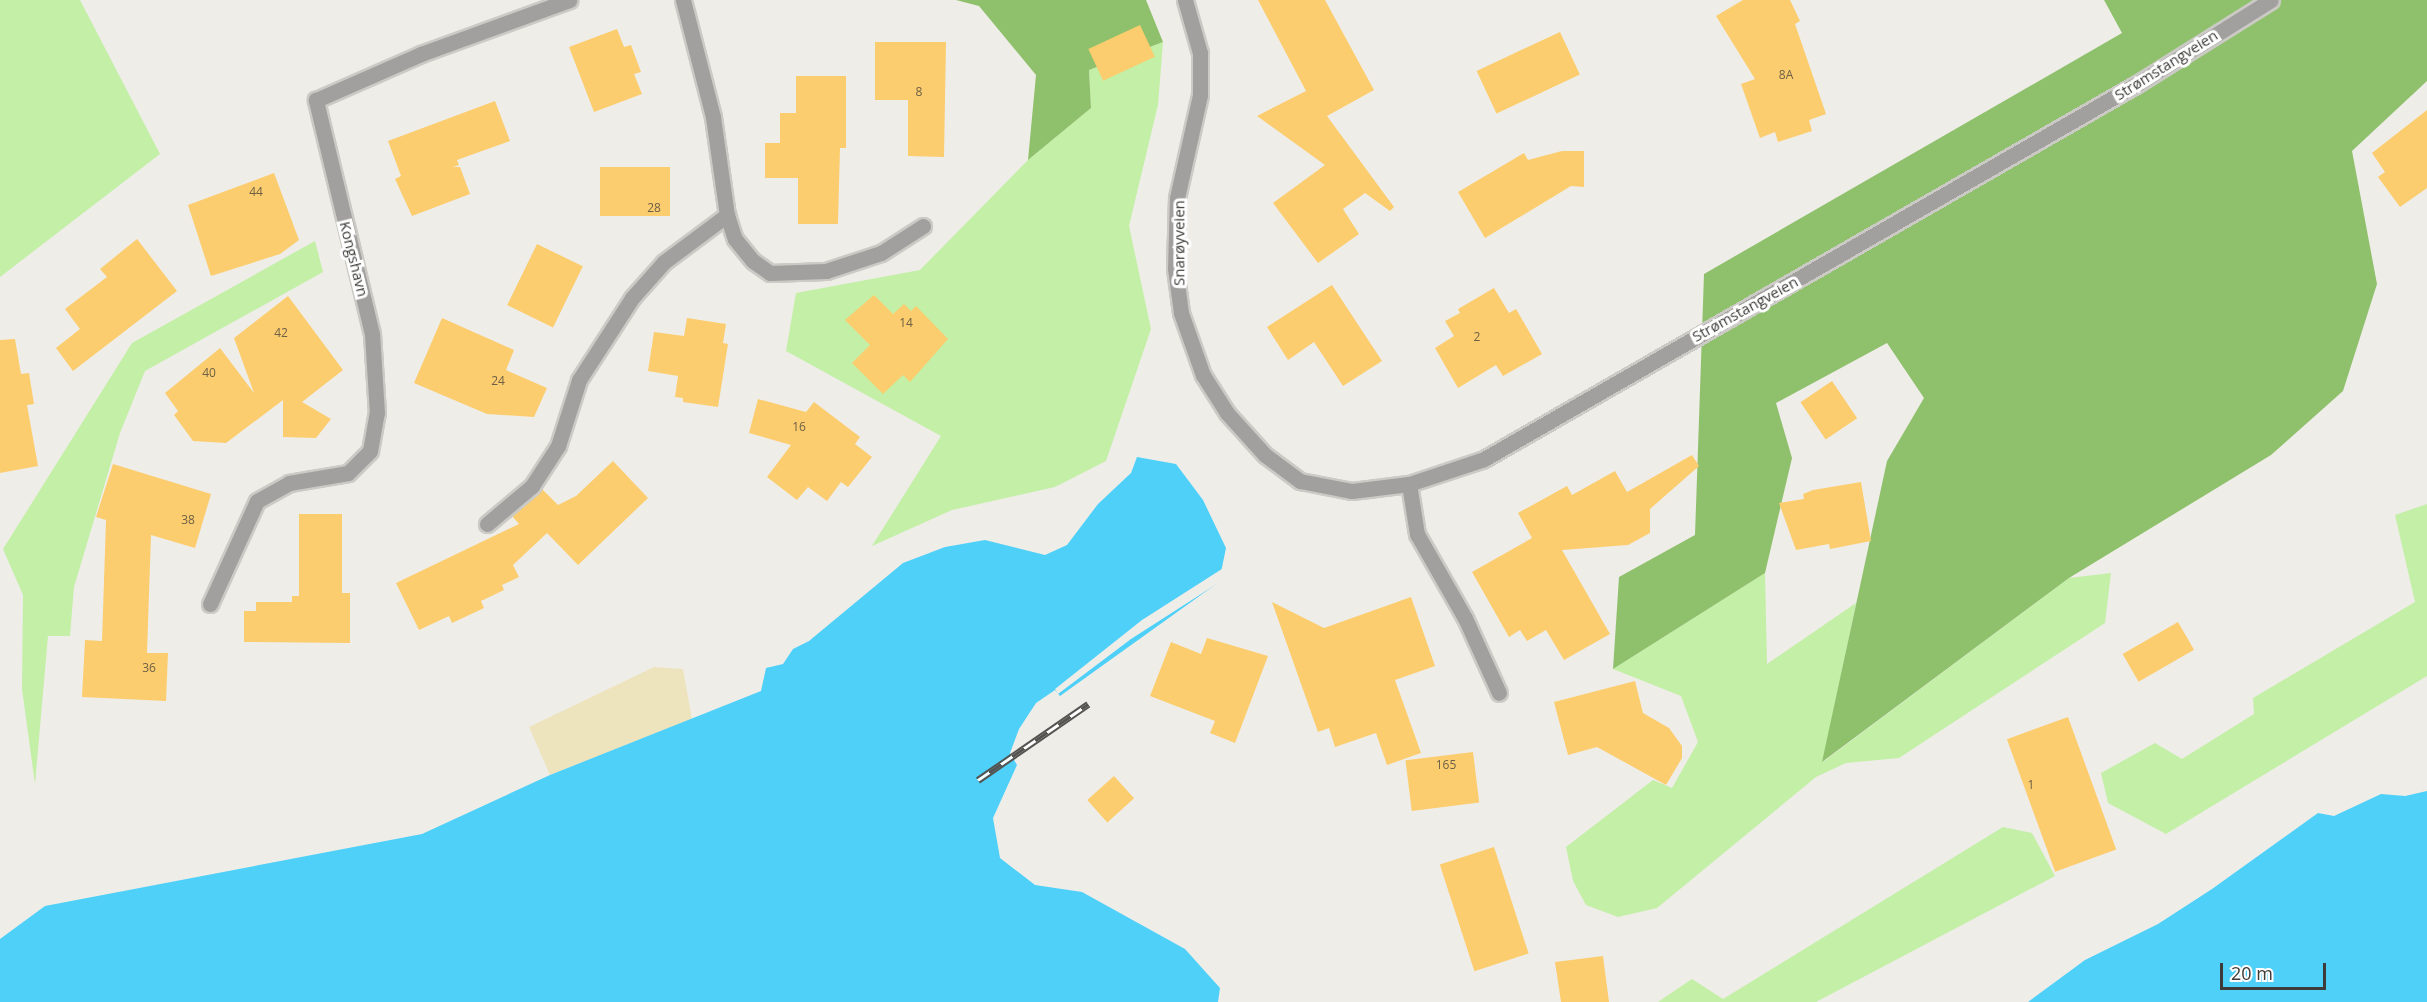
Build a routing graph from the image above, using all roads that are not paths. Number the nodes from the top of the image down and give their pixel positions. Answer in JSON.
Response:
{"nodes":[{"id":1,"x":569,"y":0,"type":"edge"},
{"id":2,"x":683,"y":0,"type":"edge"},
{"id":3,"x":1185,"y":0,"type":"edge"},
{"id":4,"x":2271,"y":0,"type":"edge"},
{"id":5,"x":727,"y":215,"type":"junction"},
{"id":6,"x":923,"y":226,"type":"dead end"},
{"id":7,"x":1409,"y":484,"type":"junction"},
{"id":8,"x":487,"y":524,"type":"dead end"},
{"id":9,"x":210,"y":604,"type":"dead end"},
{"id":10,"x":1499,"y":693,"type":"dead end"}],
"edges":[{"from":1,"to":9,"type":"street","name":"Kongshavn"},
{"from":2,"to":5,"type":"street"},
{"from":3,"to":7,"type":"street","name":"Snarøyveien"},
{"from":4,"to":7,"type":"street","name":"Strømstangveien"},
{"from":5,"to":6,"type":"street"},
{"from":5,"to":8,"type":"street"},
{"from":7,"to":10,"type":"street"}]}
